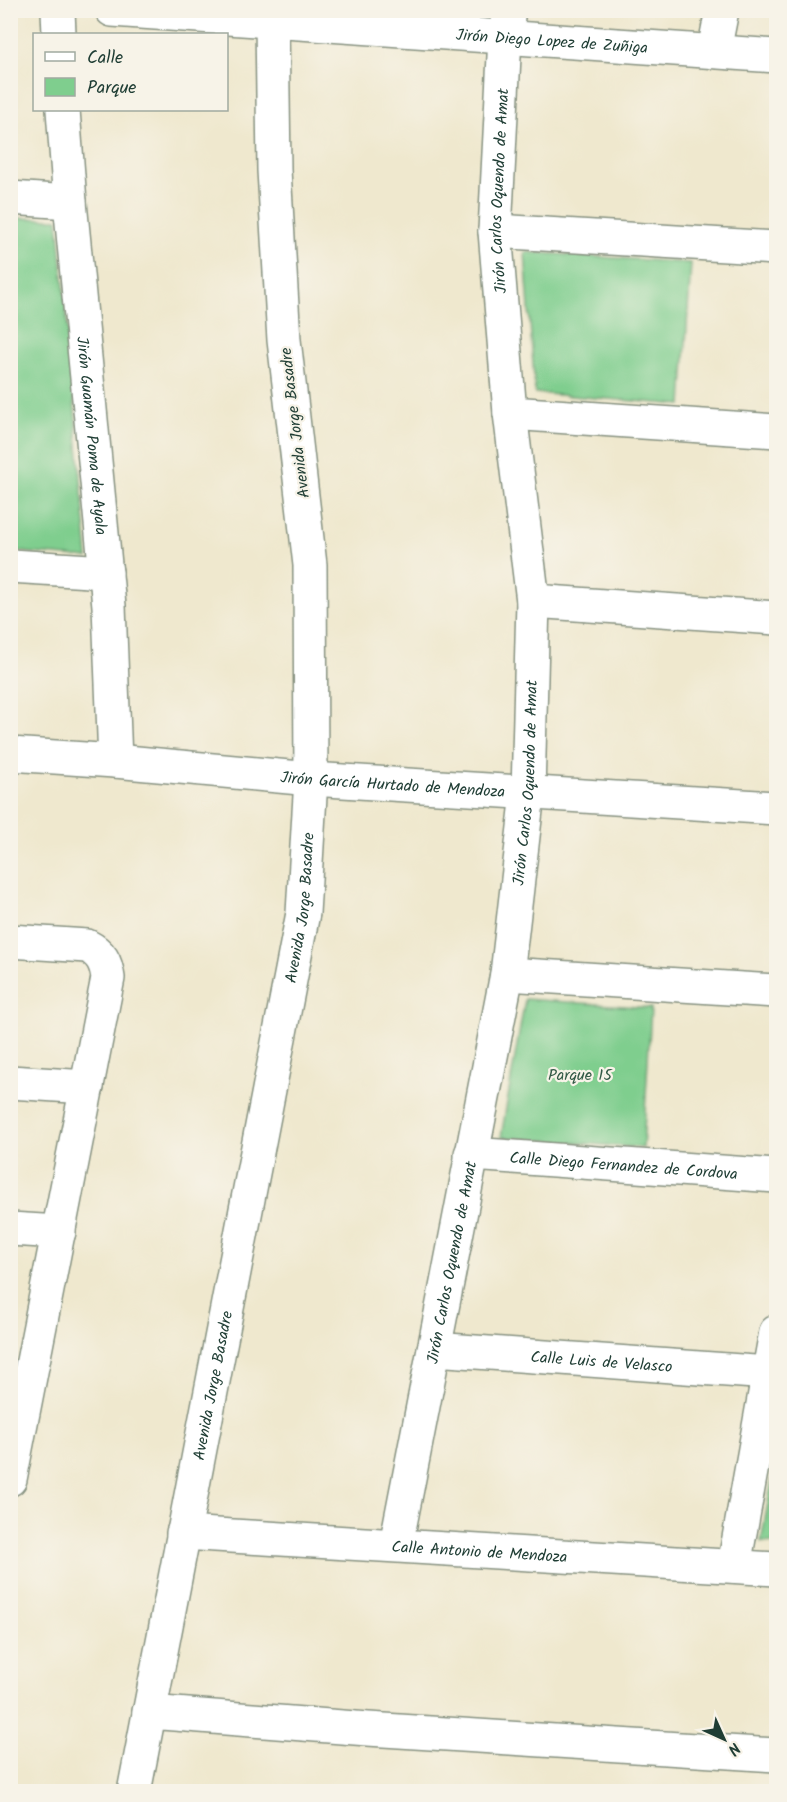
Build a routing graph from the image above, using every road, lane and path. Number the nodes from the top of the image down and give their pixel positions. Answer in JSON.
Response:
{"nodes":[{"id":1,"x":58,"y":10,"type":"edge"},
{"id":2,"x":112,"y":10,"type":"edge"},
{"id":3,"x":722,"y":10,"type":"edge"},
{"id":4,"x":273,"y":16,"type":"edge"},
{"id":5,"x":507,"y":24,"type":"edge"},
{"id":6,"x":59,"y":33,"type":"edge"},
{"id":7,"x":714,"y":51,"type":"junction"},
{"id":8,"x":777,"y":56,"type":"edge"},
{"id":9,"x":63,"y":111,"type":"edge"},
{"id":10,"x":10,"y":198,"type":"edge"},
{"id":11,"x":70,"y":202,"type":"junction"},
{"id":12,"x":495,"y":231,"type":"junction"},
{"id":13,"x":777,"y":248,"type":"edge"},
{"id":14,"x":510,"y":413,"type":"junction"},
{"id":15,"x":777,"y":431,"type":"edge"},
{"id":16,"x":10,"y":566,"type":"edge"},
{"id":17,"x":106,"y":572,"type":"junction"},
{"id":18,"x":532,"y":601,"type":"junction"},
{"id":19,"x":777,"y":618,"type":"edge"},
{"id":20,"x":10,"y":754,"type":"edge"},
{"id":21,"x":115,"y":761,"type":"junction"},
{"id":22,"x":311,"y":779,"type":"junction"},
{"id":23,"x":528,"y":793,"type":"junction"},
{"id":24,"x":777,"y":808,"type":"edge"},
{"id":25,"x":10,"y":941,"type":"edge"},
{"id":26,"x":507,"y":974,"type":"junction"},
{"id":27,"x":777,"y":991,"type":"edge"},
{"id":28,"x":10,"y":1082,"type":"edge"},
{"id":29,"x":87,"y":1087,"type":"junction"},
{"id":30,"x":471,"y":1154,"type":"junction"},
{"id":31,"x":777,"y":1176,"type":"edge"},
{"id":32,"x":10,"y":1229,"type":"edge"},
{"id":33,"x":58,"y":1232,"type":"junction"},
{"id":34,"x":777,"y":1332,"type":"edge"},
{"id":35,"x":434,"y":1350,"type":"junction"},
{"id":36,"x":21,"y":1367,"type":"edge"},
{"id":37,"x":769,"y":1373,"type":"junction"},
{"id":38,"x":10,"y":1479,"type":"edge"},
{"id":39,"x":183,"y":1533,"type":"junction"},
{"id":40,"x":396,"y":1545,"type":"junction"},
{"id":41,"x":734,"y":1566,"type":"junction"},
{"id":42,"x":777,"y":1569,"type":"edge"},
{"id":43,"x":149,"y":1712,"type":"junction"},
{"id":44,"x":777,"y":1755,"type":"edge"},
{"id":45,"x":134,"y":1791,"type":"edge"}],
"edges":[{"from":1,"to":6,"type":"street"},
{"from":2,"to":4,"type":"street","name":"Jirón Diego Lopez de Zuñiga"},
{"from":3,"to":7,"type":"street"},
{"from":4,"to":5,"type":"street","name":"Jirón Diego Lopez de Zuñiga"},
{"from":4,"to":22,"type":"street","name":"Avenida Jorge Basadre"},
{"from":5,"to":7,"type":"street","name":"Jirón Diego Lopez de Zuñiga"},
{"from":5,"to":12,"type":"street","name":"Jirón Carlos Oquendo de Amat"},
{"from":7,"to":8,"type":"street","name":"Jirón Diego Lopez de Zuñiga"},
{"from":9,"to":11,"type":"street","name":"Jirón Guamán Poma de Ayala"},
{"from":10,"to":11,"type":"street"},
{"from":11,"to":17,"type":"street","name":"Jirón Guamán Poma de Ayala"},
{"from":12,"to":13,"type":"street"},
{"from":12,"to":14,"type":"street","name":"Jirón Carlos Oquendo de Amat"},
{"from":14,"to":15,"type":"street"},
{"from":14,"to":18,"type":"street","name":"Jirón Carlos Oquendo de Amat"},
{"from":16,"to":17,"type":"street"},
{"from":17,"to":21,"type":"street","name":"Jirón Guamán Poma de Ayala"},
{"from":18,"to":19,"type":"street"},
{"from":18,"to":23,"type":"street","name":"Jirón Carlos Oquendo de Amat"},
{"from":20,"to":21,"type":"street","name":"Jirón García Hurtado de Mendoza"},
{"from":21,"to":22,"type":"street","name":"Jirón García Hurtado de Mendoza"},
{"from":22,"to":23,"type":"street","name":"Jirón García Hurtado de Mendoza"},
{"from":22,"to":39,"type":"street","name":"Avenida Jorge Basadre"},
{"from":23,"to":24,"type":"street","name":"Jirón García Hurtado de Mendoza"},
{"from":23,"to":26,"type":"street","name":"Jirón Carlos Oquendo de Amat"},
{"from":25,"to":29,"type":"street"},
{"from":26,"to":27,"type":"street"},
{"from":26,"to":30,"type":"street","name":"Jirón Carlos Oquendo de Amat"},
{"from":28,"to":29,"type":"street"},
{"from":29,"to":33,"type":"street"},
{"from":30,"to":31,"type":"street","name":"Calle Diego Fernandez de Cordova"},
{"from":30,"to":35,"type":"street","name":"Jirón Carlos Oquendo de Amat"},
{"from":32,"to":33,"type":"street"},
{"from":33,"to":36,"type":"street"},
{"from":34,"to":37,"type":"street"},
{"from":35,"to":37,"type":"street","name":"Calle Luis de Velasco"},
{"from":35,"to":40,"type":"street","name":"Jirón Carlos Oquendo de Amat"},
{"from":36,"to":38,"type":"street"},
{"from":37,"to":41,"type":"street"},
{"from":39,"to":40,"type":"street","name":"Calle Antonio de Mendoza"},
{"from":39,"to":43,"type":"street","name":"Avenida Jorge Basadre"},
{"from":40,"to":41,"type":"street","name":"Calle Antonio de Mendoza"},
{"from":41,"to":42,"type":"street","name":"Calle Antonio de Mendoza"},
{"from":43,"to":44,"type":"street"},
{"from":43,"to":45,"type":"street","name":"Avenida Jorge Basadre"}]}
